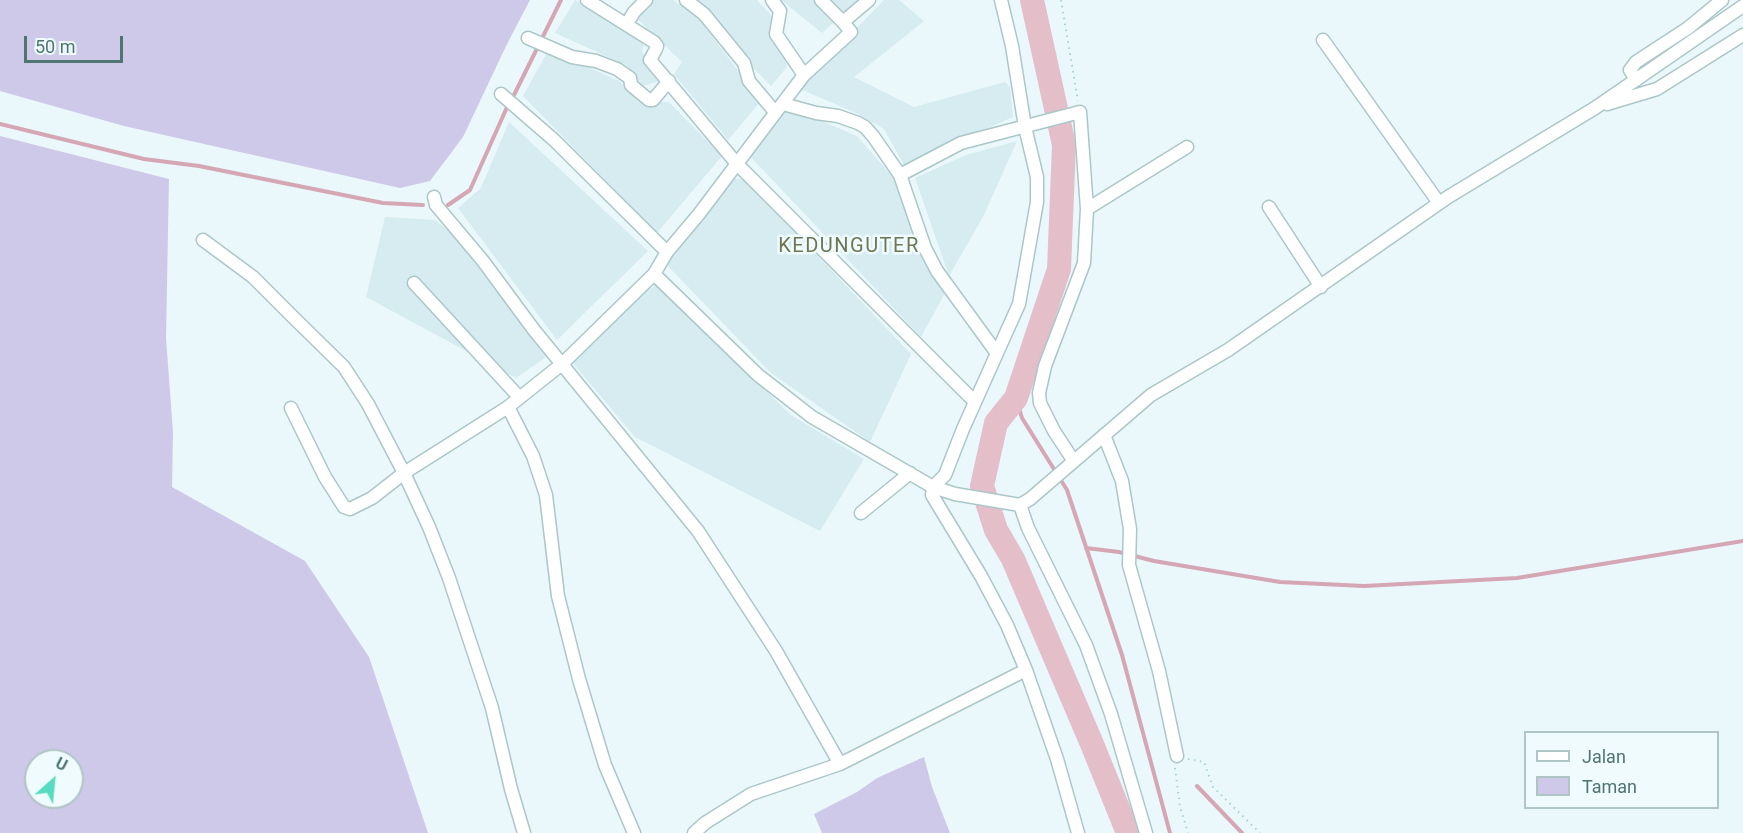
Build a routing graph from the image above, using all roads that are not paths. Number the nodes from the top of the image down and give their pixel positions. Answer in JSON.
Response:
{"nodes":[{"id":1,"x":586,"y":0,"type":"edge"},
{"id":2,"x":646,"y":0,"type":"edge"},
{"id":3,"x":686,"y":0,"type":"edge"},
{"id":4,"x":772,"y":0,"type":"edge"},
{"id":5,"x":821,"y":0,"type":"edge"},
{"id":6,"x":869,"y":0,"type":"edge"},
{"id":7,"x":1001,"y":0,"type":"edge"},
{"id":8,"x":1722,"y":0,"type":"edge"},
{"id":9,"x":1743,"y":6,"type":"edge"},
{"id":10,"x":843,"y":22,"type":"junction"},
{"id":11,"x":627,"y":24,"type":"junction"},
{"id":12,"x":1743,"y":36,"type":"edge"},
{"id":13,"x":1323,"y":39,"type":"dead end"},
{"id":14,"x":536,"y":41,"type":"dead end"},
{"id":15,"x":804,"y":75,"type":"junction"},
{"id":16,"x":1636,"y":80,"type":"junction"},
{"id":17,"x":669,"y":81,"type":"junction"},
{"id":18,"x":507,"y":99,"type":"dead end"},
{"id":19,"x":779,"y":108,"type":"junction"},
{"id":20,"x":1595,"y":108,"type":"junction"},
{"id":21,"x":1029,"y":126,"type":"junction"},
{"id":22,"x":1187,"y":147,"type":"dead end"},
{"id":23,"x":737,"y":164,"type":"junction"},
{"id":24,"x":900,"y":175,"type":"junction"},
{"id":25,"x":434,"y":197,"type":"dead end"},
{"id":26,"x":1439,"y":203,"type":"junction"},
{"id":27,"x":1269,"y":207,"type":"dead end"},
{"id":28,"x":1087,"y":209,"type":"junction"},
{"id":29,"x":203,"y":240,"type":"dead end"},
{"id":30,"x":667,"y":252,"type":"junction"},
{"id":31,"x":654,"y":274,"type":"junction"},
{"id":32,"x":414,"y":283,"type":"dead end"},
{"id":33,"x":1321,"y":287,"type":"junction"},
{"id":34,"x":996,"y":352,"type":"junction"},
{"id":35,"x":562,"y":364,"type":"junction"},
{"id":36,"x":519,"y":397,"type":"junction"},
{"id":37,"x":975,"y":402,"type":"junction"},
{"id":38,"x":508,"y":407,"type":"junction"},
{"id":39,"x":291,"y":408,"type":"dead end"},
{"id":40,"x":1104,"y":435,"type":"junction"},
{"id":41,"x":1069,"y":464,"type":"junction"},
{"id":42,"x":404,"y":473,"type":"junction"},
{"id":43,"x":910,"y":473,"type":"junction"},
{"id":44,"x":933,"y":487,"type":"junction"},
{"id":45,"x":1019,"y":502,"type":"junction"},
{"id":46,"x":861,"y":513,"type":"dead end"},
{"id":47,"x":1026,"y":670,"type":"junction"},
{"id":48,"x":1177,"y":756,"type":"road end"},
{"id":49,"x":840,"y":764,"type":"junction"},
{"id":50,"x":524,"y":833,"type":"edge"},
{"id":51,"x":634,"y":833,"type":"edge"},
{"id":52,"x":693,"y":833,"type":"edge"},
{"id":53,"x":1078,"y":833,"type":"edge"},
{"id":54,"x":1146,"y":833,"type":"edge"}],
"edges":[{"from":1,"to":11,"type":"street"},
{"from":2,"to":11,"type":"street"},
{"from":3,"to":19,"type":"street"},
{"from":4,"to":15,"type":"street"},
{"from":5,"to":10,"type":"street"},
{"from":6,"to":10,"type":"street"},
{"from":7,"to":21,"type":"street"},
{"from":8,"to":16,"type":"street"},
{"from":9,"to":16,"type":"street"},
{"from":10,"to":15,"type":"street"},
{"from":11,"to":17,"type":"street"},
{"from":12,"to":20,"type":"street"},
{"from":13,"to":26,"type":"street"},
{"from":14,"to":17,"type":"street"},
{"from":15,"to":19,"type":"street"},
{"from":16,"to":20,"type":"street"},
{"from":17,"to":23,"type":"street"},
{"from":18,"to":30,"type":"street"},
{"from":19,"to":23,"type":"street"},
{"from":19,"to":24,"type":"street"},
{"from":20,"to":26,"type":"street"},
{"from":21,"to":24,"type":"street"},
{"from":21,"to":28,"type":"street"},
{"from":21,"to":34,"type":"street"},
{"from":22,"to":28,"type":"street"},
{"from":23,"to":30,"type":"street"},
{"from":23,"to":37,"type":"street"},
{"from":24,"to":34,"type":"street"},
{"from":25,"to":35,"type":"street"},
{"from":26,"to":33,"type":"street"},
{"from":27,"to":33,"type":"street"},
{"from":28,"to":41,"type":"street"},
{"from":29,"to":42,"type":"street"},
{"from":30,"to":31,"type":"street"},
{"from":31,"to":35,"type":"street"},
{"from":31,"to":43,"type":"street"},
{"from":32,"to":36,"type":"street"},
{"from":33,"to":40,"type":"street"},
{"from":34,"to":37,"type":"street"},
{"from":35,"to":36,"type":"street"},
{"from":35,"to":49,"type":"street"},
{"from":36,"to":38,"type":"street"},
{"from":37,"to":44,"type":"street"},
{"from":38,"to":42,"type":"street"},
{"from":38,"to":51,"type":"street"},
{"from":39,"to":42,"type":"street"},
{"from":40,"to":41,"type":"street"},
{"from":40,"to":48,"type":"street"},
{"from":41,"to":45,"type":"street"},
{"from":42,"to":50,"type":"street"},
{"from":43,"to":44,"type":"street"},
{"from":43,"to":46,"type":"street"},
{"from":44,"to":45,"type":"street"},
{"from":44,"to":47,"type":"street"},
{"from":45,"to":54,"type":"street"},
{"from":47,"to":49,"type":"street"},
{"from":47,"to":53,"type":"street"},
{"from":49,"to":52,"type":"street"}]}
